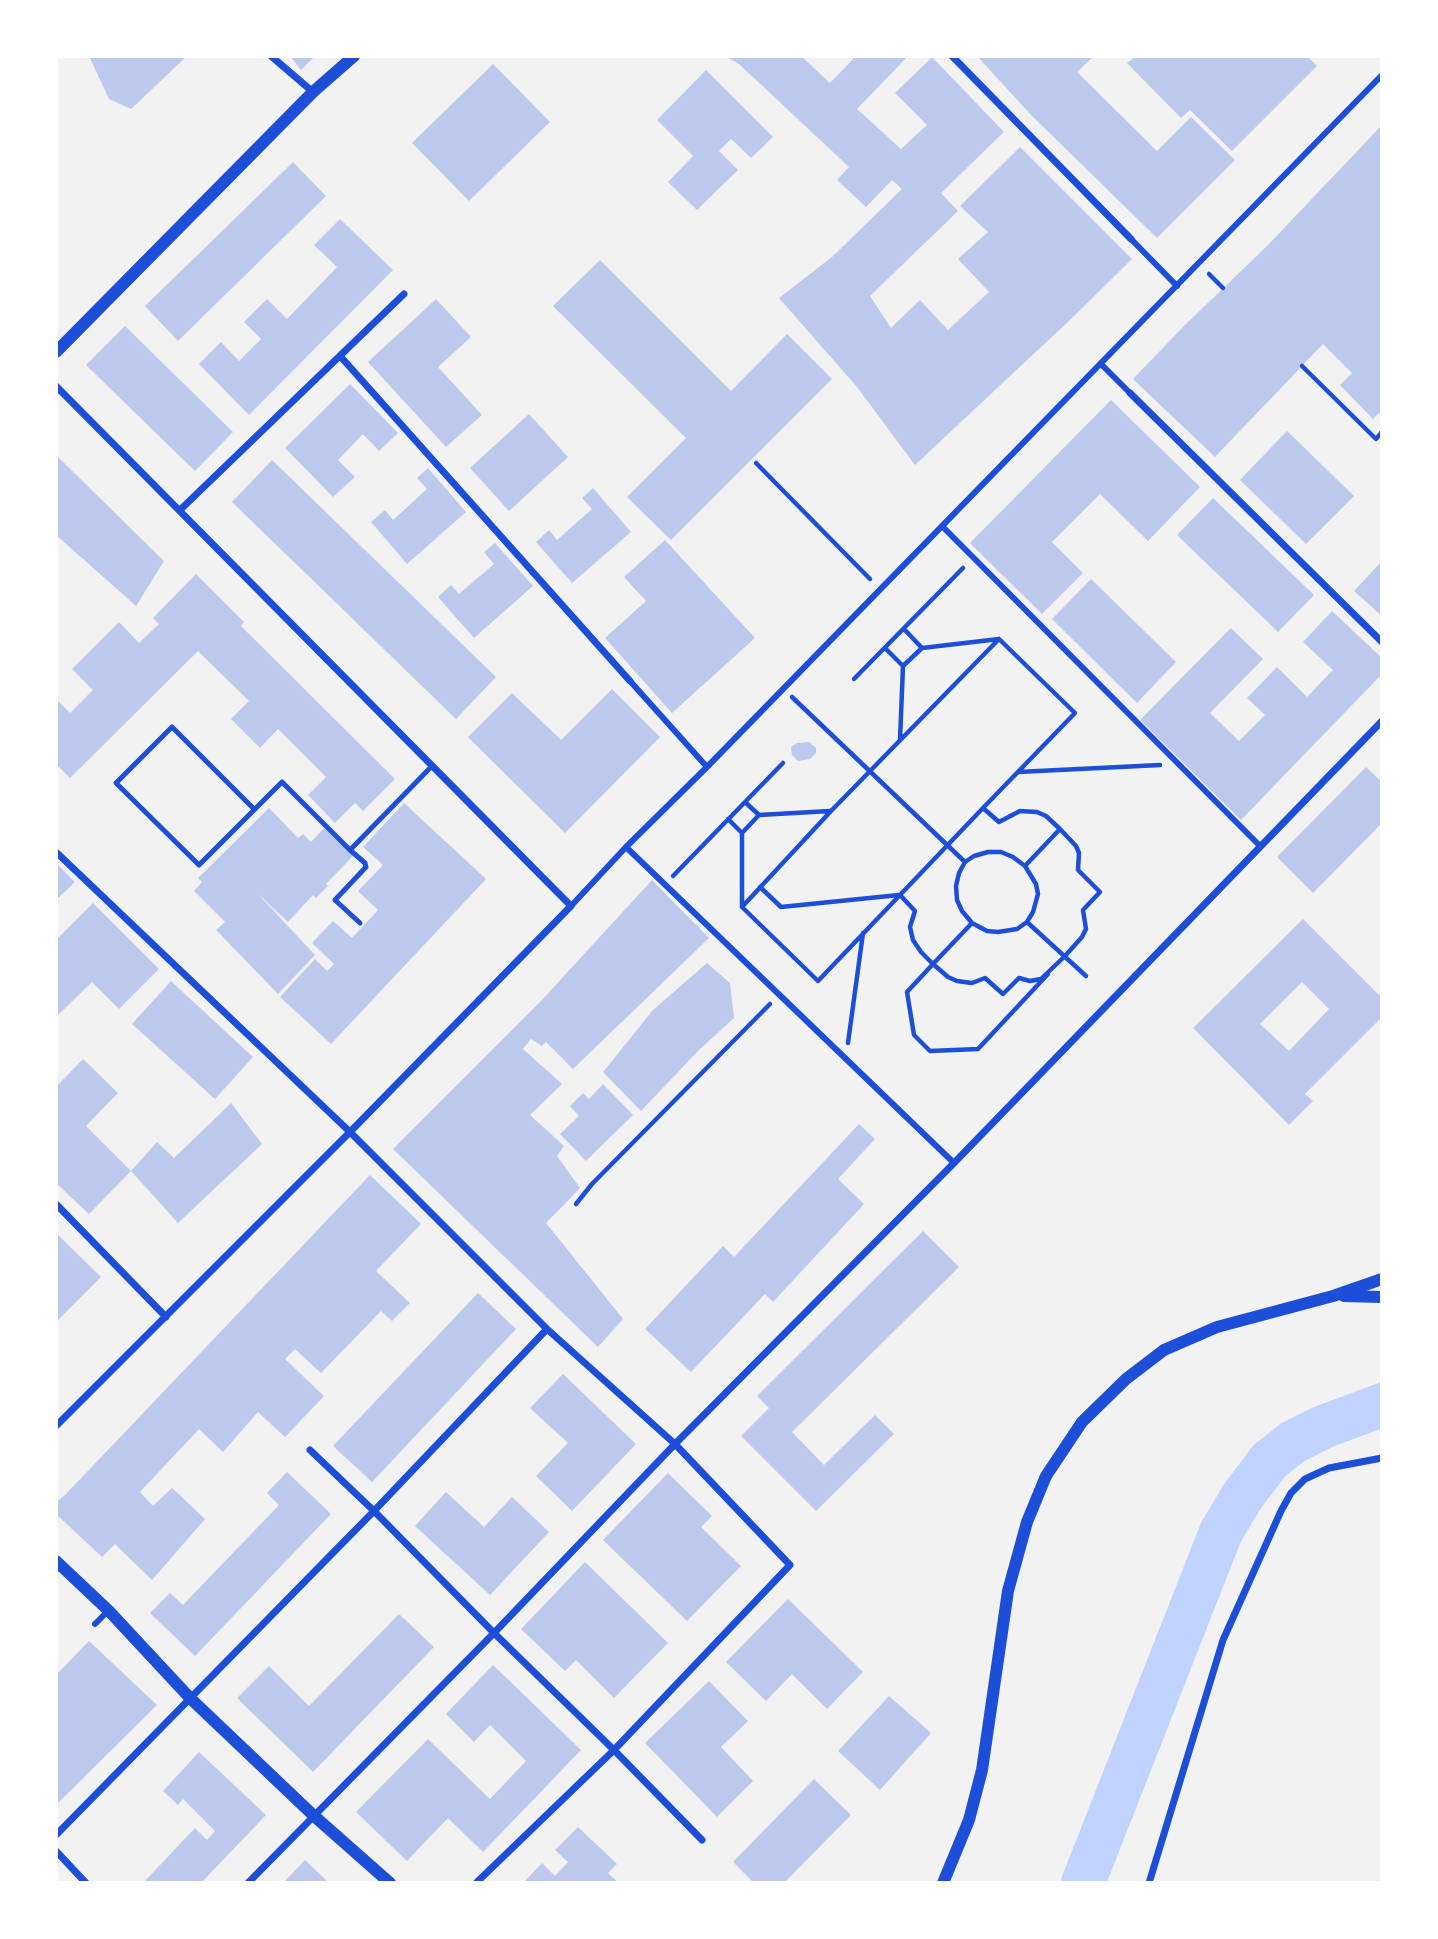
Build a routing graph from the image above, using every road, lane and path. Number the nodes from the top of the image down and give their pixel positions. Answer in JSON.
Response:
{"nodes":[{"id":1,"x":271,"y":56,"type":"edge"},
{"id":2,"x":354,"y":56,"type":"edge"},
{"id":3,"x":952,"y":56,"type":"edge"},
{"id":4,"x":1382,"y":75,"type":"edge"},
{"id":5,"x":313,"y":92,"type":"junction"},
{"id":6,"x":1131,"y":239,"type":"joint"},
{"id":7,"x":1199,"y":263,"type":"junction"},
{"id":8,"x":1177,"y":286,"type":"junction"},
{"id":9,"x":1223,"y":288,"type":"dead end"},
{"id":10,"x":404,"y":294,"type":"dead end"},
{"id":11,"x":56,"y":352,"type":"edge"},
{"id":12,"x":341,"y":357,"type":"junction"},
{"id":13,"x":1101,"y":364,"type":"junction"},
{"id":14,"x":1302,"y":366,"type":"dead end"},
{"id":15,"x":56,"y":386,"type":"edge"},
{"id":16,"x":1130,"y":393,"type":"joint"},
{"id":17,"x":1382,"y":432,"type":"edge"},
{"id":18,"x":756,"y":463,"type":"dead end"},
{"id":19,"x":180,"y":510,"type":"junction"},
{"id":20,"x":942,"y":526,"type":"junction"},
{"id":21,"x":974,"y":558,"type":"junction"},
{"id":22,"x":881,"y":589,"type":"junction"},
{"id":23,"x":904,"y":629,"type":"junction"},
{"id":24,"x":999,"y":639,"type":"junction"},
{"id":25,"x":1382,"y":642,"type":"edge"},
{"id":26,"x":885,"y":648,"type":"junction"},
{"id":27,"x":922,"y":648,"type":"junction"},
{"id":28,"x":903,"y":666,"type":"junction"},
{"id":29,"x":854,"y":679,"type":"dead end"},
{"id":30,"x":630,"y":681,"type":"joint"},
{"id":31,"x":783,"y":689,"type":"junction"},
{"id":32,"x":1382,"y":721,"type":"edge"},
{"id":33,"x":900,"y":740,"type":"junction"},
{"id":34,"x":1171,"y":756,"type":"junction"},
{"id":35,"x":783,"y":763,"type":"dead end"},
{"id":36,"x":432,"y":766,"type":"junction"},
{"id":37,"x":707,"y":767,"type":"junction"},
{"id":38,"x":870,"y":771,"type":"junction"},
{"id":39,"x":1018,"y":772,"type":"junction"},
{"id":40,"x":745,"y":802,"type":"junction"},
{"id":41,"x":984,"y":808,"type":"junction"},
{"id":42,"x":254,"y":809,"type":"junction"},
{"id":43,"x":831,"y":811,"type":"junction"},
{"id":44,"x":759,"y":815,"type":"junction"},
{"id":45,"x":728,"y":819,"type":"junction"},
{"id":46,"x":1060,"y":828,"type":"junction"},
{"id":47,"x":742,"y":833,"type":"junction"},
{"id":48,"x":948,"y":845,"type":"junction"},
{"id":49,"x":626,"y":846,"type":"junction"},
{"id":50,"x":1260,"y":846,"type":"junction"},
{"id":51,"x":350,"y":849,"type":"junction"},
{"id":52,"x":56,"y":852,"type":"edge"},
{"id":53,"x":965,"y":862,"type":"junction"},
{"id":54,"x":1025,"y":866,"type":"junction"},
{"id":55,"x":665,"y":884,"type":"junction"},
{"id":56,"x":760,"y":887,"type":"junction"},
{"id":57,"x":900,"y":895,"type":"junction"},
{"id":58,"x":570,"y":906,"type":"junction"},
{"id":59,"x":742,"y":907,"type":"junction"},
{"id":60,"x":1027,"y":922,"type":"junction"},
{"id":61,"x":360,"y":923,"type":"dead end"},
{"id":62,"x":972,"y":923,"type":"junction"},
{"id":63,"x":863,"y":933,"type":"junction"},
{"id":64,"x":1065,"y":956,"type":"junction"},
{"id":65,"x":933,"y":964,"type":"junction"},
{"id":66,"x":1048,"y":974,"type":"junction"},
{"id":67,"x":1086,"y":976,"type":"dead end"},
{"id":68,"x":779,"y":995,"type":"junction"},
{"id":69,"x":843,"y":1056,"type":"junction"},
{"id":70,"x":350,"y":1132,"type":"junction"},
{"id":71,"x":954,"y":1163,"type":"junction"},
{"id":72,"x":56,"y":1204,"type":"edge"},
{"id":73,"x":576,"y":1204,"type":"dead end"},
{"id":74,"x":1382,"y":1279,"type":"edge"},
{"id":75,"x":1333,"y":1296,"type":"junction"},
{"id":76,"x":1382,"y":1297,"type":"edge"},
{"id":77,"x":166,"y":1317,"type":"junction"},
{"id":78,"x":547,"y":1329,"type":"junction"},
{"id":79,"x":56,"y":1426,"type":"edge"},
{"id":80,"x":675,"y":1444,"type":"junction"},
{"id":81,"x":310,"y":1450,"type":"dead end"},
{"id":82,"x":1382,"y":1458,"type":"edge"},
{"id":83,"x":374,"y":1511,"type":"junction"},
{"id":84,"x":56,"y":1562,"type":"edge"},
{"id":85,"x":108,"y":1611,"type":"junction"},
{"id":86,"x":95,"y":1625,"type":"dead end"},
{"id":87,"x":494,"y":1633,"type":"junction"},
{"id":88,"x":190,"y":1699,"type":"junction"},
{"id":89,"x":614,"y":1750,"type":"junction"},
{"id":90,"x":313,"y":1815,"type":"junction"},
{"id":91,"x":56,"y":1835,"type":"edge"},
{"id":92,"x":702,"y":1840,"type":"dead end"},
{"id":93,"x":56,"y":1852,"type":"edge"},
{"id":94,"x":86,"y":1883,"type":"edge"},
{"id":95,"x":248,"y":1883,"type":"edge"},
{"id":96,"x":390,"y":1883,"type":"edge"},
{"id":97,"x":476,"y":1883,"type":"edge"},
{"id":98,"x":943,"y":1883,"type":"edge"},
{"id":99,"x":1149,"y":1883,"type":"edge"}],
"edges":[{"from":1,"to":5,"type":"street"},
{"from":2,"to":5,"type":"street"},
{"from":3,"to":6,"type":"street"},
{"from":4,"to":7,"type":"street"},
{"from":5,"to":11,"type":"street"},
{"from":6,"to":8,"type":"street"},
{"from":7,"to":8,"type":"street"},
{"from":7,"to":9,"type":"path"},
{"from":8,"to":13,"type":"street"},
{"from":10,"to":12,"type":"street"},
{"from":12,"to":19,"type":"street"},
{"from":12,"to":30,"type":"street"},
{"from":13,"to":16,"type":"street"},
{"from":13,"to":20,"type":"street"},
{"from":14,"to":17,"type":"path"},
{"from":15,"to":19,"type":"street"},
{"from":16,"to":25,"type":"street"},
{"from":18,"to":22,"type":"path"},
{"from":19,"to":36,"type":"street"},
{"from":20,"to":21,"type":"street"},
{"from":20,"to":22,"type":"street"},
{"from":21,"to":23,"type":"path"},
{"from":21,"to":34,"type":"street"},
{"from":22,"to":31,"type":"street"},
{"from":23,"to":26,"type":"path"},
{"from":23,"to":27,"type":"path"},
{"from":24,"to":27,"type":"path"},
{"from":24,"to":33,"type":"path"},
{"from":24,"to":39,"type":"path"},
{"from":26,"to":28,"type":"path"},
{"from":26,"to":29,"type":"path"},
{"from":27,"to":28,"type":"path"},
{"from":28,"to":33,"type":"path"},
{"from":30,"to":37,"type":"street"},
{"from":31,"to":37,"type":"street"},
{"from":31,"to":38,"type":"path"},
{"from":32,"to":50,"type":"street"},
{"from":33,"to":38,"type":"path"},
{"from":34,"to":39,"type":"path"},
{"from":34,"to":50,"type":"street"},
{"from":35,"to":40,"type":"path"},
{"from":36,"to":51,"type":"lane"},
{"from":36,"to":58,"type":"street"},
{"from":37,"to":49,"type":"street"},
{"from":38,"to":43,"type":"path"},
{"from":38,"to":48,"type":"path"},
{"from":39,"to":41,"type":"path"},
{"from":40,"to":44,"type":"path"},
{"from":40,"to":45,"type":"path"},
{"from":41,"to":46,"type":"path"},
{"from":41,"to":48,"type":"path"},
{"from":42,"to":42,"type":"lane"},
{"from":42,"to":51,"type":"lane"},
{"from":43,"to":44,"type":"path"},
{"from":43,"to":56,"type":"path"},
{"from":44,"to":47,"type":"path"},
{"from":45,"to":47,"type":"path"},
{"from":45,"to":55,"type":"path"},
{"from":46,"to":54,"type":"path"},
{"from":46,"to":64,"type":"path"},
{"from":47,"to":59,"type":"path"},
{"from":48,"to":53,"type":"path"},
{"from":48,"to":57,"type":"path"},
{"from":49,"to":55,"type":"street"},
{"from":49,"to":58,"type":"street"},
{"from":50,"to":71,"type":"street"},
{"from":51,"to":61,"type":"lane"},
{"from":52,"to":70,"type":"street"},
{"from":53,"to":54,"type":"path"},
{"from":53,"to":62,"type":"path"},
{"from":54,"to":60,"type":"path"},
{"from":55,"to":68,"type":"street"},
{"from":56,"to":57,"type":"path"},
{"from":56,"to":59,"type":"path"},
{"from":57,"to":63,"type":"path"},
{"from":57,"to":65,"type":"path"},
{"from":58,"to":70,"type":"street"},
{"from":59,"to":63,"type":"path"},
{"from":60,"to":62,"type":"path"},
{"from":60,"to":64,"type":"path"},
{"from":62,"to":65,"type":"path"},
{"from":63,"to":69,"type":"path"},
{"from":64,"to":66,"type":"path"},
{"from":64,"to":67,"type":"path"},
{"from":65,"to":66,"type":"path"},
{"from":65,"to":66,"type":"path"},
{"from":68,"to":69,"type":"street"},
{"from":68,"to":73,"type":"path"},
{"from":69,"to":71,"type":"street"},
{"from":70,"to":77,"type":"street"},
{"from":70,"to":78,"type":"street"},
{"from":71,"to":80,"type":"street"},
{"from":72,"to":77,"type":"street"},
{"from":74,"to":75,"type":"street"},
{"from":75,"to":76,"type":"street"},
{"from":75,"to":98,"type":"street"},
{"from":77,"to":79,"type":"street"},
{"from":78,"to":80,"type":"street"},
{"from":78,"to":83,"type":"street"},
{"from":80,"to":87,"type":"street"},
{"from":80,"to":89,"type":"street"},
{"from":81,"to":83,"type":"street"},
{"from":82,"to":99,"type":"street"},
{"from":83,"to":87,"type":"street"},
{"from":83,"to":88,"type":"street"},
{"from":84,"to":85,"type":"street"},
{"from":85,"to":86,"type":"street"},
{"from":85,"to":88,"type":"street"},
{"from":87,"to":89,"type":"street"},
{"from":87,"to":90,"type":"street"},
{"from":88,"to":90,"type":"street"},
{"from":88,"to":91,"type":"street"},
{"from":89,"to":92,"type":"street"},
{"from":89,"to":97,"type":"street"},
{"from":90,"to":95,"type":"street"},
{"from":90,"to":96,"type":"street"},
{"from":93,"to":94,"type":"street"}]}
